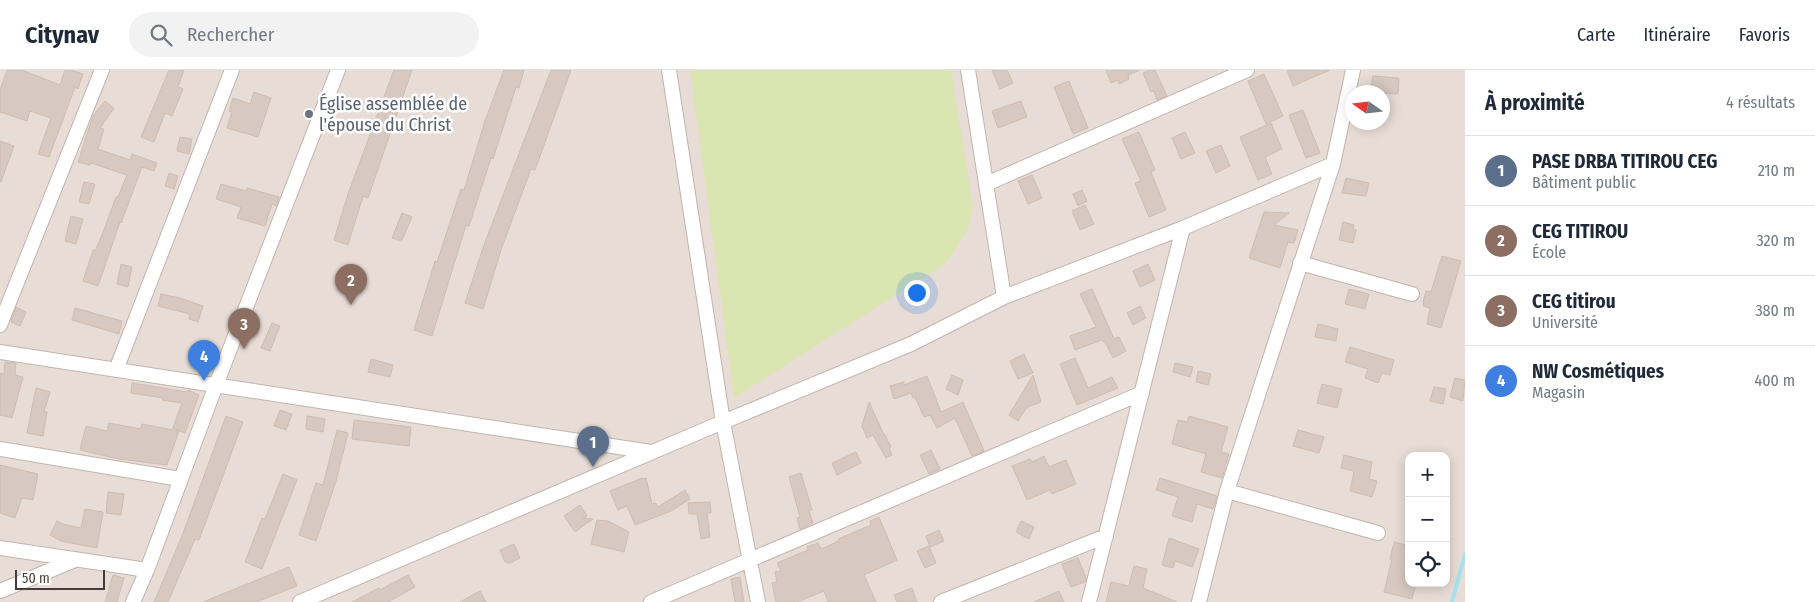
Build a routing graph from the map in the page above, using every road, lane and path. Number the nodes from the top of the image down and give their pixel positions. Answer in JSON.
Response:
{"nodes":[{"id":1,"x":102,"y":70,"type":"edge"},
{"id":2,"x":232,"y":70,"type":"edge"},
{"id":3,"x":338,"y":70,"type":"edge"},
{"id":4,"x":669,"y":70,"type":"edge"},
{"id":5,"x":968,"y":70,"type":"edge"},
{"id":6,"x":1247,"y":70,"type":"edge"},
{"id":7,"x":1353,"y":70,"type":"edge"},
{"id":8,"x":1333,"y":164,"type":"junction"},
{"id":9,"x":986,"y":184,"type":"junction"},
{"id":10,"x":1183,"y":228,"type":"junction"},
{"id":11,"x":1300,"y":262,"type":"junction"},
{"id":12,"x":1412,"y":294,"type":"dead end"},
{"id":13,"x":1004,"y":297,"type":"junction"},
{"id":14,"x":0,"y":325,"type":"edge"},
{"id":15,"x":0,"y":352,"type":"edge"},
{"id":16,"x":116,"y":370,"type":"junction"},
{"id":17,"x":216,"y":385,"type":"junction"},
{"id":18,"x":1142,"y":393,"type":"junction"},
{"id":19,"x":723,"y":422,"type":"junction"},
{"id":20,"x":0,"y":449,"type":"edge"},
{"id":21,"x":651,"y":452,"type":"junction"},
{"id":22,"x":180,"y":479,"type":"junction"},
{"id":23,"x":1227,"y":491,"type":"junction"},
{"id":24,"x":1378,"y":533,"type":"dead end"},
{"id":25,"x":1106,"y":536,"type":"junction"},
{"id":26,"x":0,"y":548,"type":"edge"},
{"id":27,"x":749,"y":559,"type":"junction"},
{"id":28,"x":75,"y":560,"type":"junction"},
{"id":29,"x":147,"y":570,"type":"junction"},
{"id":30,"x":0,"y":591,"type":"edge"},
{"id":31,"x":133,"y":602,"type":"edge"},
{"id":32,"x":300,"y":602,"type":"edge"},
{"id":33,"x":651,"y":602,"type":"edge"},
{"id":34,"x":758,"y":602,"type":"edge"},
{"id":35,"x":941,"y":602,"type":"edge"},
{"id":36,"x":1089,"y":602,"type":"edge"},
{"id":37,"x":1199,"y":602,"type":"edge"}],
"edges":[{"from":1,"to":14,"type":"street"},
{"from":2,"to":16,"type":"street"},
{"from":3,"to":17,"type":"street"},
{"from":4,"to":19,"type":"street"},
{"from":5,"to":9,"type":"street"},
{"from":6,"to":9,"type":"street"},
{"from":7,"to":8,"type":"street"},
{"from":8,"to":10,"type":"street"},
{"from":8,"to":11,"type":"street"},
{"from":9,"to":13,"type":"street"},
{"from":10,"to":13,"type":"street"},
{"from":10,"to":18,"type":"street"},
{"from":11,"to":12,"type":"street"},
{"from":11,"to":23,"type":"street"},
{"from":13,"to":19,"type":"street"},
{"from":15,"to":16,"type":"street"},
{"from":16,"to":17,"type":"street"},
{"from":17,"to":21,"type":"street"},
{"from":17,"to":22,"type":"street"},
{"from":18,"to":25,"type":"street"},
{"from":18,"to":27,"type":"street"},
{"from":19,"to":21,"type":"street"},
{"from":19,"to":27,"type":"street"},
{"from":20,"to":22,"type":"street"},
{"from":21,"to":32,"type":"street"},
{"from":22,"to":29,"type":"street"},
{"from":23,"to":24,"type":"street"},
{"from":23,"to":37,"type":"street"},
{"from":25,"to":35,"type":"street"},
{"from":25,"to":36,"type":"street"},
{"from":26,"to":28,"type":"street"},
{"from":27,"to":33,"type":"street"},
{"from":27,"to":34,"type":"street"},
{"from":28,"to":29,"type":"street"},
{"from":28,"to":30,"type":"street"},
{"from":29,"to":31,"type":"street"}]}
